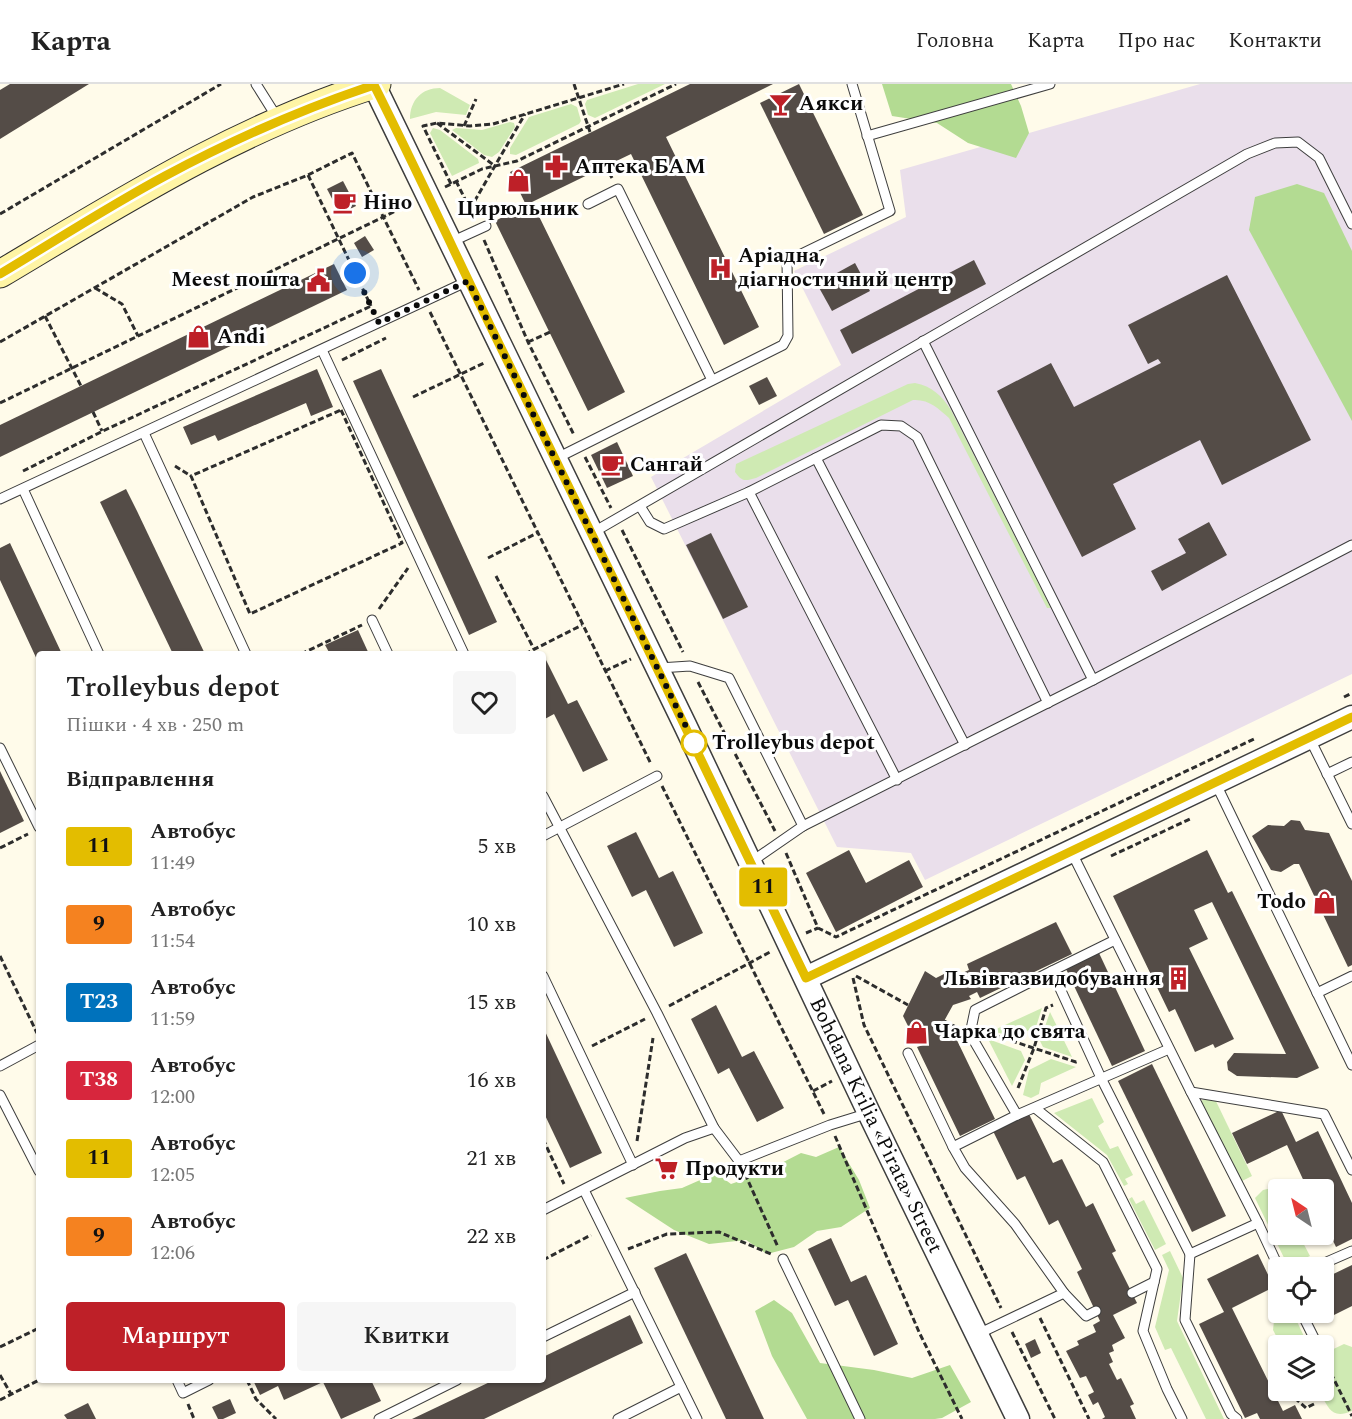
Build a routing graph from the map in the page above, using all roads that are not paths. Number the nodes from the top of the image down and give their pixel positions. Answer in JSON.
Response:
{"nodes":[{"id":1,"x":256,"y":84,"type":"edge"},
{"id":2,"x":376,"y":84,"type":"edge"},
{"id":3,"x":852,"y":84,"type":"edge"},
{"id":4,"x":1050,"y":84,"type":"edge"},
{"id":5,"x":279,"y":121,"type":"junction"},
{"id":6,"x":867,"y":136,"type":"junction"},
{"id":7,"x":588,"y":204,"type":"dead end"},
{"id":8,"x":1352,"y":224,"type":"edge"},
{"id":9,"x":483,"y":228,"type":"road end"},
{"id":10,"x":451,"y":242,"type":"junction"},
{"id":11,"x":0,"y":274,"type":"edge"},
{"id":12,"x":468,"y":281,"type":"junction"},
{"id":13,"x":923,"y":341,"type":"junction"},
{"id":14,"x":322,"y":350,"type":"junction"},
{"id":15,"x":712,"y":380,"type":"junction"},
{"id":16,"x":144,"y":433,"type":"junction"},
{"id":17,"x":816,"y":458,"type":"junction"},
{"id":18,"x":555,"y":459,"type":"junction"},
{"id":19,"x":23,"y":489,"type":"junction"},
{"id":20,"x":749,"y":492,"type":"junction"},
{"id":21,"x":0,"y":500,"type":"edge"},
{"id":22,"x":639,"y":506,"type":"junction"},
{"id":23,"x":592,"y":533,"type":"junction"},
{"id":24,"x":1352,"y":545,"type":"edge"},
{"id":25,"x":372,"y":620,"type":"road end"},
{"id":26,"x":98,"y":651,"type":"edge"},
{"id":27,"x":245,"y":651,"type":"edge"},
{"id":28,"x":387,"y":651,"type":"edge"},
{"id":29,"x":463,"y":651,"type":"edge"},
{"id":30,"x":657,"y":669,"type":"junction"},
{"id":31,"x":1093,"y":680,"type":"junction"},
{"id":32,"x":1048,"y":702,"type":"junction"},
{"id":33,"x":1347,"y":707,"type":"edge"},
{"id":34,"x":1310,"y":737,"type":"junction"},
{"id":35,"x":965,"y":745,"type":"junction"},
{"id":36,"x":0,"y":748,"type":"edge"},
{"id":37,"x":1352,"y":762,"type":"edge"},
{"id":38,"x":1327,"y":774,"type":"junction"},
{"id":39,"x":657,"y":776,"type":"road end"},
{"id":40,"x":897,"y":780,"type":"junction"},
{"id":41,"x":1215,"y":782,"type":"junction"},
{"id":42,"x":546,"y":801,"type":"edge"},
{"id":43,"x":36,"y":821,"type":"edge"},
{"id":44,"x":1352,"y":824,"type":"edge"},
{"id":45,"x":803,"y":826,"type":"junction"},
{"id":46,"x":560,"y":827,"type":"junction"},
{"id":47,"x":546,"y":834,"type":"edge"},
{"id":48,"x":1071,"y":851,"type":"junction"},
{"id":49,"x":751,"y":862,"type":"junction"},
{"id":50,"x":1115,"y":940,"type":"junction"},
{"id":51,"x":1052,"y":971,"type":"junction"},
{"id":52,"x":1352,"y":976,"type":"edge"},
{"id":53,"x":806,"y":978,"type":"junction"},
{"id":54,"x":546,"y":982,"type":"edge"},
{"id":55,"x":1317,"y":993,"type":"junction"},
{"id":56,"x":36,"y":1047,"type":"edge"},
{"id":57,"x":1169,"y":1049,"type":"junction"},
{"id":58,"x":908,"y":1053,"type":"dead end"},
{"id":59,"x":1352,"y":1065,"type":"edge"},
{"id":60,"x":0,"y":1066,"type":"edge"},
{"id":61,"x":1102,"y":1080,"type":"junction"},
{"id":62,"x":1191,"y":1092,"type":"junction"},
{"id":63,"x":0,"y":1095,"type":"edge"},
{"id":64,"x":1035,"y":1108,"type":"junction"},
{"id":65,"x":869,"y":1113,"type":"junction"},
{"id":66,"x":1017,"y":1115,"type":"junction"},
{"id":67,"x":714,"y":1128,"type":"junction"},
{"id":68,"x":953,"y":1147,"type":"junction"},
{"id":69,"x":36,"y":1165,"type":"edge"},
{"id":70,"x":633,"y":1165,"type":"junction"},
{"id":71,"x":1352,"y":1170,"type":"edge"},
{"id":72,"x":584,"y":1190,"type":"junction"},
{"id":73,"x":546,"y":1208,"type":"edge"},
{"id":74,"x":1258,"y":1223,"type":"junction"},
{"id":75,"x":1352,"y":1251,"type":"edge"},
{"id":76,"x":1190,"y":1254,"type":"junction"},
{"id":77,"x":1274,"y":1257,"type":"edge"},
{"id":78,"x":783,"y":1259,"type":"road end"},
{"id":79,"x":1334,"y":1259,"type":"edge"},
{"id":80,"x":1154,"y":1282,"type":"junction"},
{"id":81,"x":635,"y":1292,"type":"junction"},
{"id":82,"x":1064,"y":1293,"type":"junction"},
{"id":83,"x":1132,"y":1293,"type":"dead end"},
{"id":84,"x":1096,"y":1311,"type":"dead end"},
{"id":85,"x":976,"y":1335,"type":"junction"},
{"id":86,"x":546,"y":1336,"type":"edge"},
{"id":87,"x":178,"y":1383,"type":"edge"},
{"id":88,"x":203,"y":1383,"type":"edge"},
{"id":89,"x":451,"y":1383,"type":"edge"},
{"id":90,"x":681,"y":1387,"type":"junction"},
{"id":91,"x":379,"y":1419,"type":"edge"},
{"id":92,"x":618,"y":1419,"type":"edge"},
{"id":93,"x":697,"y":1419,"type":"edge"},
{"id":94,"x":860,"y":1419,"type":"edge"},
{"id":95,"x":1018,"y":1419,"type":"edge"},
{"id":96,"x":1182,"y":1419,"type":"edge"},
{"id":97,"x":1237,"y":1419,"type":"edge"}],
"edges":[{"from":1,"to":5,"type":"lane"},
{"from":2,"to":5,"type":"main road"},
{"from":2,"to":10,"type":"street","name":"Bohdana Krilia «Pirata» Street"},
{"from":3,"to":6,"type":"lane"},
{"from":4,"to":6,"type":"lane"},
{"from":5,"to":11,"type":"main road"},
{"from":6,"to":15,"type":"lane"},
{"from":7,"to":15,"type":"lane"},
{"from":8,"to":13,"type":"lane"},
{"from":9,"to":10,"type":"lane"},
{"from":10,"to":12,"type":"street","name":"Bohdana Krilia «Pirata» Street"},
{"from":12,"to":14,"type":"lane"},
{"from":12,"to":18,"type":"street","name":"Bohdana Krilia «Pirata» Street"},
{"from":13,"to":22,"type":"lane"},
{"from":13,"to":31,"type":"lane"},
{"from":14,"to":16,"type":"lane"},
{"from":14,"to":29,"type":"lane"},
{"from":15,"to":18,"type":"lane"},
{"from":16,"to":19,"type":"lane"},
{"from":16,"to":27,"type":"lane"},
{"from":17,"to":20,"type":"lane"},
{"from":17,"to":32,"type":"lane"},
{"from":17,"to":35,"type":"lane"},
{"from":18,"to":23,"type":"street","name":"Bohdana Krilia «Pirata» Street"},
{"from":19,"to":21,"type":"lane"},
{"from":19,"to":26,"type":"lane"},
{"from":20,"to":22,"type":"lane"},
{"from":20,"to":40,"type":"lane"},
{"from":22,"to":23,"type":"lane"},
{"from":23,"to":30,"type":"street","name":"Bohdana Krilia «Pirata» Street"},
{"from":24,"to":31,"type":"lane"},
{"from":25,"to":28,"type":"lane"},
{"from":30,"to":45,"type":"lane"},
{"from":30,"to":49,"type":"street","name":"Bohdana Krilia «Pirata» Street"},
{"from":31,"to":32,"type":"lane"},
{"from":32,"to":35,"type":"lane"},
{"from":33,"to":34,"type":"street"},
{"from":34,"to":38,"type":"lane"},
{"from":34,"to":41,"type":"street"},
{"from":35,"to":40,"type":"lane"},
{"from":36,"to":43,"type":"lane"},
{"from":37,"to":38,"type":"lane"},
{"from":38,"to":44,"type":"lane"},
{"from":39,"to":46,"type":"lane"},
{"from":40,"to":45,"type":"lane"},
{"from":41,"to":48,"type":"street"},
{"from":41,"to":55,"type":"lane"},
{"from":42,"to":46,"type":"lane"},
{"from":45,"to":49,"type":"lane"},
{"from":46,"to":47,"type":"lane"},
{"from":46,"to":67,"type":"lane"},
{"from":48,"to":50,"type":"lane"},
{"from":48,"to":53,"type":"street"},
{"from":49,"to":53,"type":"street","name":"Bohdana Krilia «Pirata» Street"},
{"from":50,"to":51,"type":"lane"},
{"from":50,"to":57,"type":"lane"},
{"from":51,"to":61,"type":"lane"},
{"from":51,"to":66,"type":"lane"},
{"from":52,"to":55,"type":"lane"},
{"from":53,"to":65,"type":"street","name":"Bohdana Krilia «Pirata» Street"},
{"from":54,"to":70,"type":"lane"},
{"from":55,"to":59,"type":"lane"},
{"from":56,"to":60,"type":"lane"},
{"from":57,"to":61,"type":"lane"},
{"from":57,"to":62,"type":"lane"},
{"from":58,"to":68,"type":"lane"},
{"from":61,"to":64,"type":"lane"},
{"from":61,"to":76,"type":"lane"},
{"from":62,"to":71,"type":"lane"},
{"from":62,"to":74,"type":"lane"},
{"from":63,"to":69,"type":"lane"},
{"from":64,"to":66,"type":"lane"},
{"from":64,"to":80,"type":"lane"},
{"from":65,"to":67,"type":"lane"},
{"from":65,"to":85,"type":"street","name":"Bohdana Krilia «Pirata» Street"},
{"from":66,"to":68,"type":"lane"},
{"from":67,"to":70,"type":"lane"},
{"from":68,"to":82,"type":"lane"},
{"from":70,"to":72,"type":"lane"},
{"from":72,"to":73,"type":"lane"},
{"from":72,"to":81,"type":"lane"},
{"from":74,"to":76,"type":"lane"},
{"from":74,"to":77,"type":"lane"},
{"from":75,"to":79,"type":"lane"},
{"from":76,"to":97,"type":"lane"},
{"from":78,"to":94,"type":"lane"},
{"from":80,"to":83,"type":"lane"},
{"from":80,"to":96,"type":"lane"},
{"from":81,"to":86,"type":"lane"},
{"from":81,"to":90,"type":"lane"},
{"from":82,"to":84,"type":"lane"},
{"from":82,"to":85,"type":"lane"},
{"from":85,"to":95,"type":"street","name":"Bohdana Krilia «Pirata» Street"},
{"from":87,"to":88,"type":"lane"},
{"from":89,"to":91,"type":"lane"},
{"from":90,"to":92,"type":"lane"},
{"from":90,"to":93,"type":"lane"}]}
